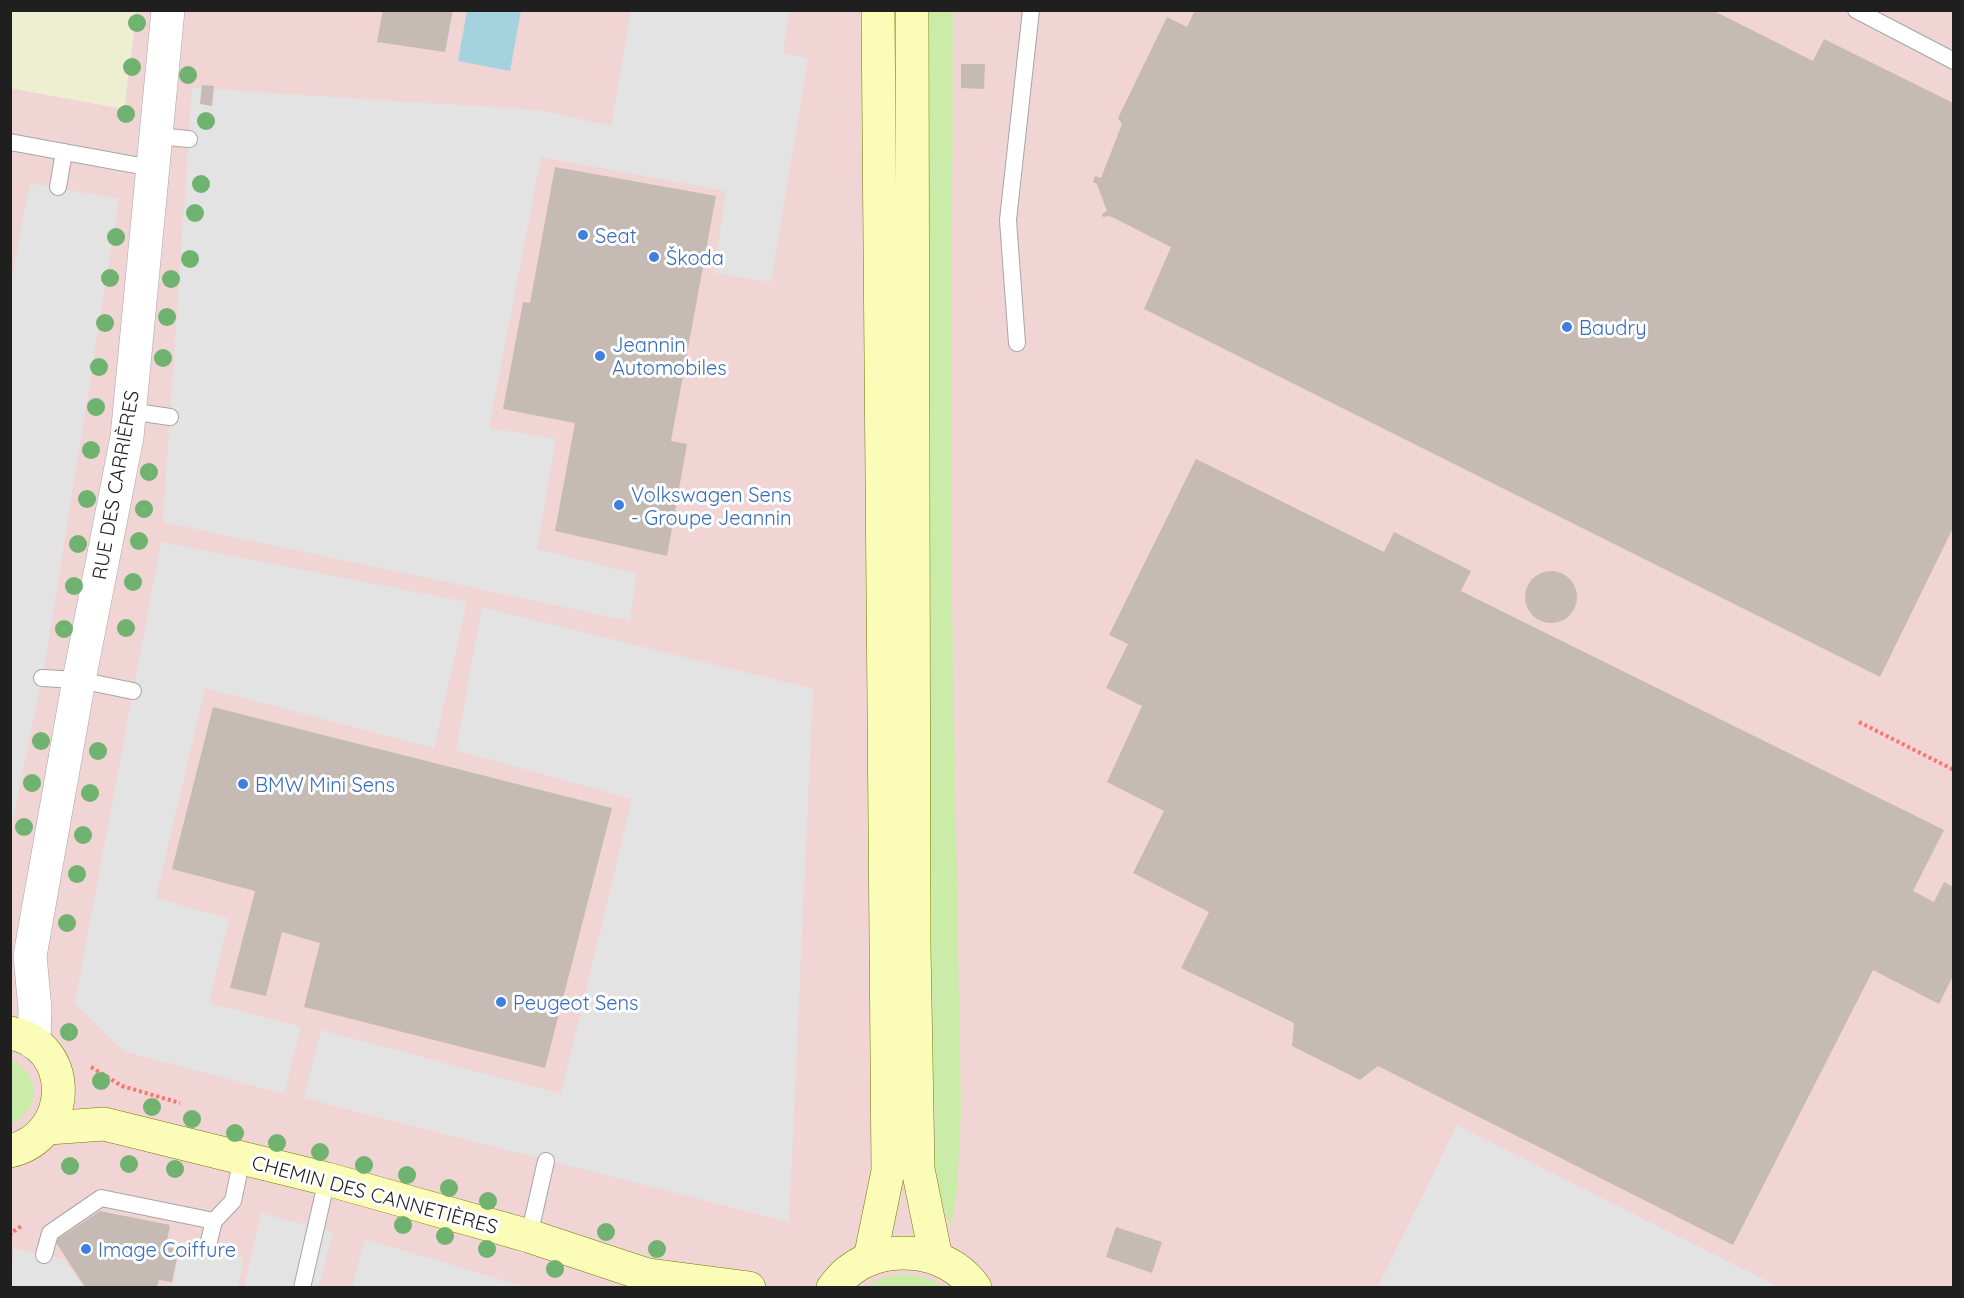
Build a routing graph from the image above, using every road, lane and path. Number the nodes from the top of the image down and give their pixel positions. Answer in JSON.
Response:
{"nodes":[{"id":1,"x":168,"y":10,"type":"edge"},
{"id":2,"x":878,"y":10,"type":"edge"},
{"id":3,"x":912,"y":10,"type":"edge"},
{"id":4,"x":1031,"y":10,"type":"edge"},
{"id":5,"x":1856,"y":10,"type":"edge"},
{"id":6,"x":1953,"y":61,"type":"edge"},
{"id":7,"x":156,"y":136,"type":"junction"},
{"id":8,"x":189,"y":140,"type":"dead end"},
{"id":9,"x":10,"y":142,"type":"edge"},
{"id":10,"x":64,"y":152,"type":"junction"},
{"id":11,"x":152,"y":168,"type":"junction"},
{"id":12,"x":57,"y":187,"type":"dead end"},
{"id":13,"x":1017,"y":343,"type":"dead end"},
{"id":14,"x":129,"y":411,"type":"junction"},
{"id":15,"x":170,"y":417,"type":"dead end"},
{"id":16,"x":42,"y":678,"type":"dead end"},
{"id":17,"x":79,"y":680,"type":"junction"},
{"id":18,"x":133,"y":691,"type":"dead end"},
{"id":19,"x":1859,"y":722,"type":"dead end"},
{"id":20,"x":1953,"y":770,"type":"edge"},
{"id":21,"x":30,"y":956,"type":"junction"},
{"id":22,"x":10,"y":994,"type":"edge"},
{"id":23,"x":22,"y":1038,"type":"edge"},
{"id":24,"x":70,"y":1068,"type":"junction"},
{"id":25,"x":122,"y":1086,"type":"junction"},
{"id":26,"x":190,"y":1106,"type":"dead end"},
{"id":27,"x":104,"y":1124,"type":"junction"},
{"id":28,"x":48,"y":1128,"type":"junction"},
{"id":29,"x":14,"y":1154,"type":"edge"},
{"id":30,"x":242,"y":1158,"type":"junction"},
{"id":31,"x":546,"y":1161,"type":"dead end"},
{"id":32,"x":327,"y":1179,"type":"junction"},
{"id":33,"x":29,"y":1220,"type":"dead end"},
{"id":34,"x":214,"y":1221,"type":"junction"},
{"id":35,"x":11,"y":1234,"type":"edge"},
{"id":36,"x":529,"y":1236,"type":"junction"},
{"id":37,"x":207,"y":1249,"type":"dead end"},
{"id":38,"x":45,"y":1255,"type":"dead end"},
{"id":39,"x":936,"y":1258,"type":"junction"},
{"id":40,"x":870,"y":1259,"type":"junction"},
{"id":41,"x":657,"y":1281,"type":"edge"},
{"id":42,"x":302,"y":1287,"type":"edge"},
{"id":43,"x":749,"y":1287,"type":"edge"},
{"id":44,"x":832,"y":1287,"type":"edge"},
{"id":45,"x":975,"y":1287,"type":"edge"}],
"edges":[{"from":1,"to":7,"type":"street","name":"RUE DES CARRIÈRES"},
{"from":2,"to":40,"type":"main road"},
{"from":3,"to":39,"type":"main road"},
{"from":4,"to":13,"type":"lane"},
{"from":5,"to":6,"type":"lane"},
{"from":7,"to":8,"type":"lane"},
{"from":7,"to":11,"type":"street","name":"RUE DES CARRIÈRES"},
{"from":9,"to":10,"type":"lane"},
{"from":10,"to":11,"type":"lane"},
{"from":10,"to":12,"type":"lane"},
{"from":11,"to":14,"type":"street","name":"RUE DES CARRIÈRES"},
{"from":14,"to":15,"type":"lane"},
{"from":14,"to":17,"type":"street","name":"RUE DES CARRIÈRES"},
{"from":16,"to":17,"type":"lane"},
{"from":17,"to":18,"type":"lane"},
{"from":17,"to":21,"type":"street","name":"RUE DES CARRIÈRES"},
{"from":19,"to":20,"type":"path"},
{"from":21,"to":22,"type":"street","name":"RUE DES CARRIÈRES"},
{"from":21,"to":23,"type":"street","name":"RUE DES CARRIÈRES"},
{"from":23,"to":24,"type":"main road"},
{"from":24,"to":25,"type":"path"},
{"from":24,"to":27,"type":"main road"},
{"from":24,"to":28,"type":"main road"},
{"from":25,"to":26,"type":"path"},
{"from":25,"to":27,"type":"path"},
{"from":27,"to":28,"type":"main road","name":"CHEMIN DES CANNETIÈRES"},
{"from":27,"to":30,"type":"main road","name":"CHEMIN DES CANNETIÈRES"},
{"from":28,"to":29,"type":"main road"},
{"from":30,"to":32,"type":"main road","name":"CHEMIN DES CANNETIÈRES"},
{"from":30,"to":34,"type":"lane"},
{"from":31,"to":36,"type":"lane"},
{"from":32,"to":36,"type":"main road","name":"CHEMIN DES CANNETIÈRES"},
{"from":32,"to":42,"type":"lane"},
{"from":33,"to":35,"type":"path"},
{"from":34,"to":37,"type":"lane"},
{"from":34,"to":38,"type":"lane"},
{"from":36,"to":41,"type":"main road","name":"CHEMIN DES CANNETIÈRES"},
{"from":39,"to":40,"type":"main road"},
{"from":39,"to":45,"type":"main road"},
{"from":40,"to":44,"type":"main road"},
{"from":41,"to":43,"type":"main road","name":"CHEMIN DES CANNETIÈRES"}]}
